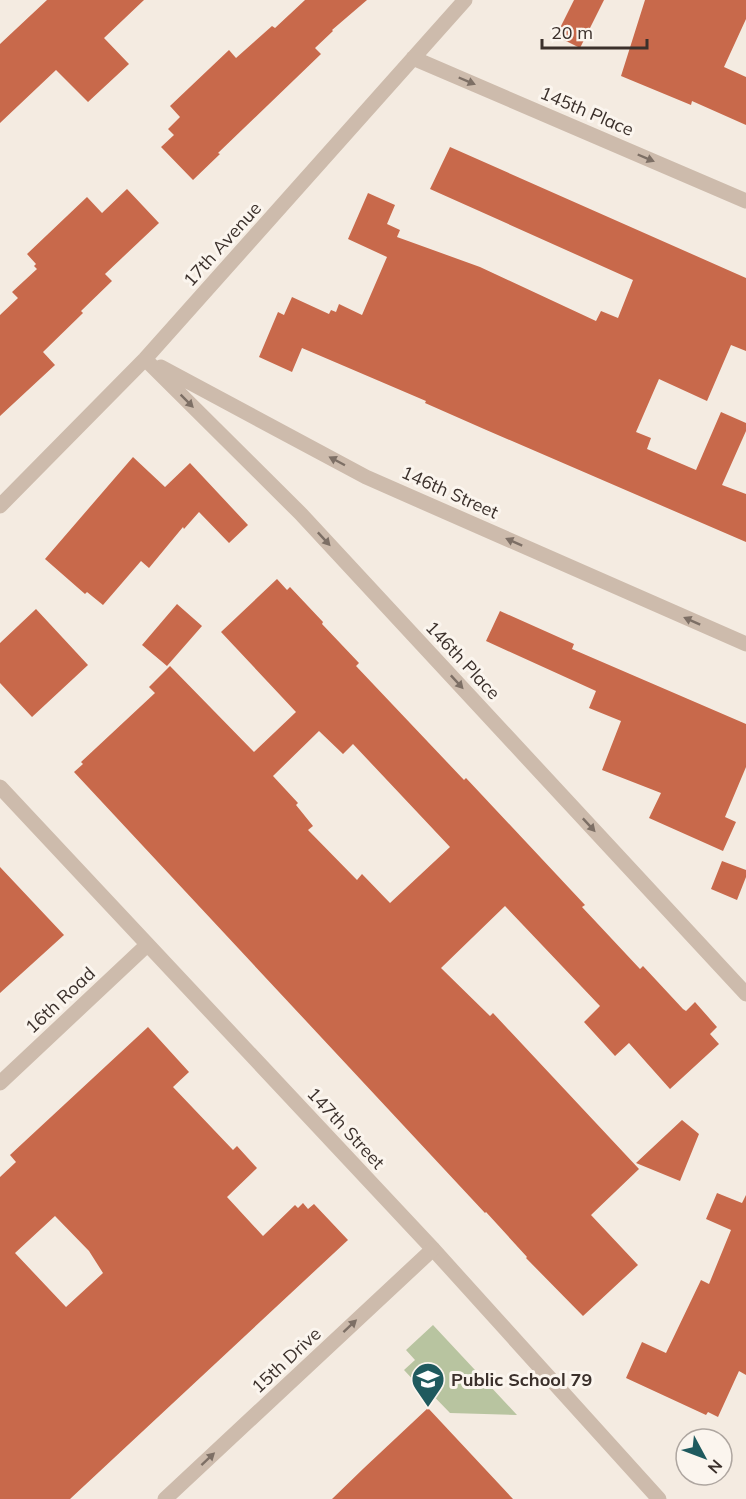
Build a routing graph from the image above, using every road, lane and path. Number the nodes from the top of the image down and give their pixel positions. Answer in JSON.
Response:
{"nodes":[{"id":1,"x":465,"y":0,"type":"edge"},
{"id":2,"x":413,"y":58,"type":"junction"},
{"id":3,"x":746,"y":201,"type":"edge"},
{"id":4,"x":146,"y":359,"type":"junction"},
{"id":5,"x":0,"y":506,"type":"edge"},
{"id":6,"x":746,"y":644,"type":"edge"},
{"id":7,"x":0,"y":787,"type":"edge"},
{"id":8,"x":147,"y":945,"type":"junction"},
{"id":9,"x":746,"y":994,"type":"edge"},
{"id":10,"x":0,"y":1083,"type":"edge"},
{"id":11,"x":433,"y":1249,"type":"junction"},
{"id":12,"x":165,"y":1499,"type":"edge"},
{"id":13,"x":659,"y":1499,"type":"edge"}],
"edges":[{"from":1,"to":2,"type":"street","name":"17th Avenue"},
{"from":2,"to":3,"type":"street","name":"145th Place","one_way":true},
{"from":2,"to":4,"type":"street","name":"17th Avenue"},
{"from":4,"to":5,"type":"street","name":"17th Avenue"},
{"from":6,"to":4,"type":"street","name":"146th Street","one_way":true},
{"from":4,"to":9,"type":"street","name":"146th Place","one_way":true},
{"from":7,"to":8,"type":"street","name":"147th Street"},
{"from":8,"to":10,"type":"street","name":"16th Road"},
{"from":8,"to":11,"type":"street","name":"147th Street"},
{"from":12,"to":11,"type":"street","name":"15th Drive","one_way":true},
{"from":11,"to":13,"type":"street","name":"147th Street"}]}
